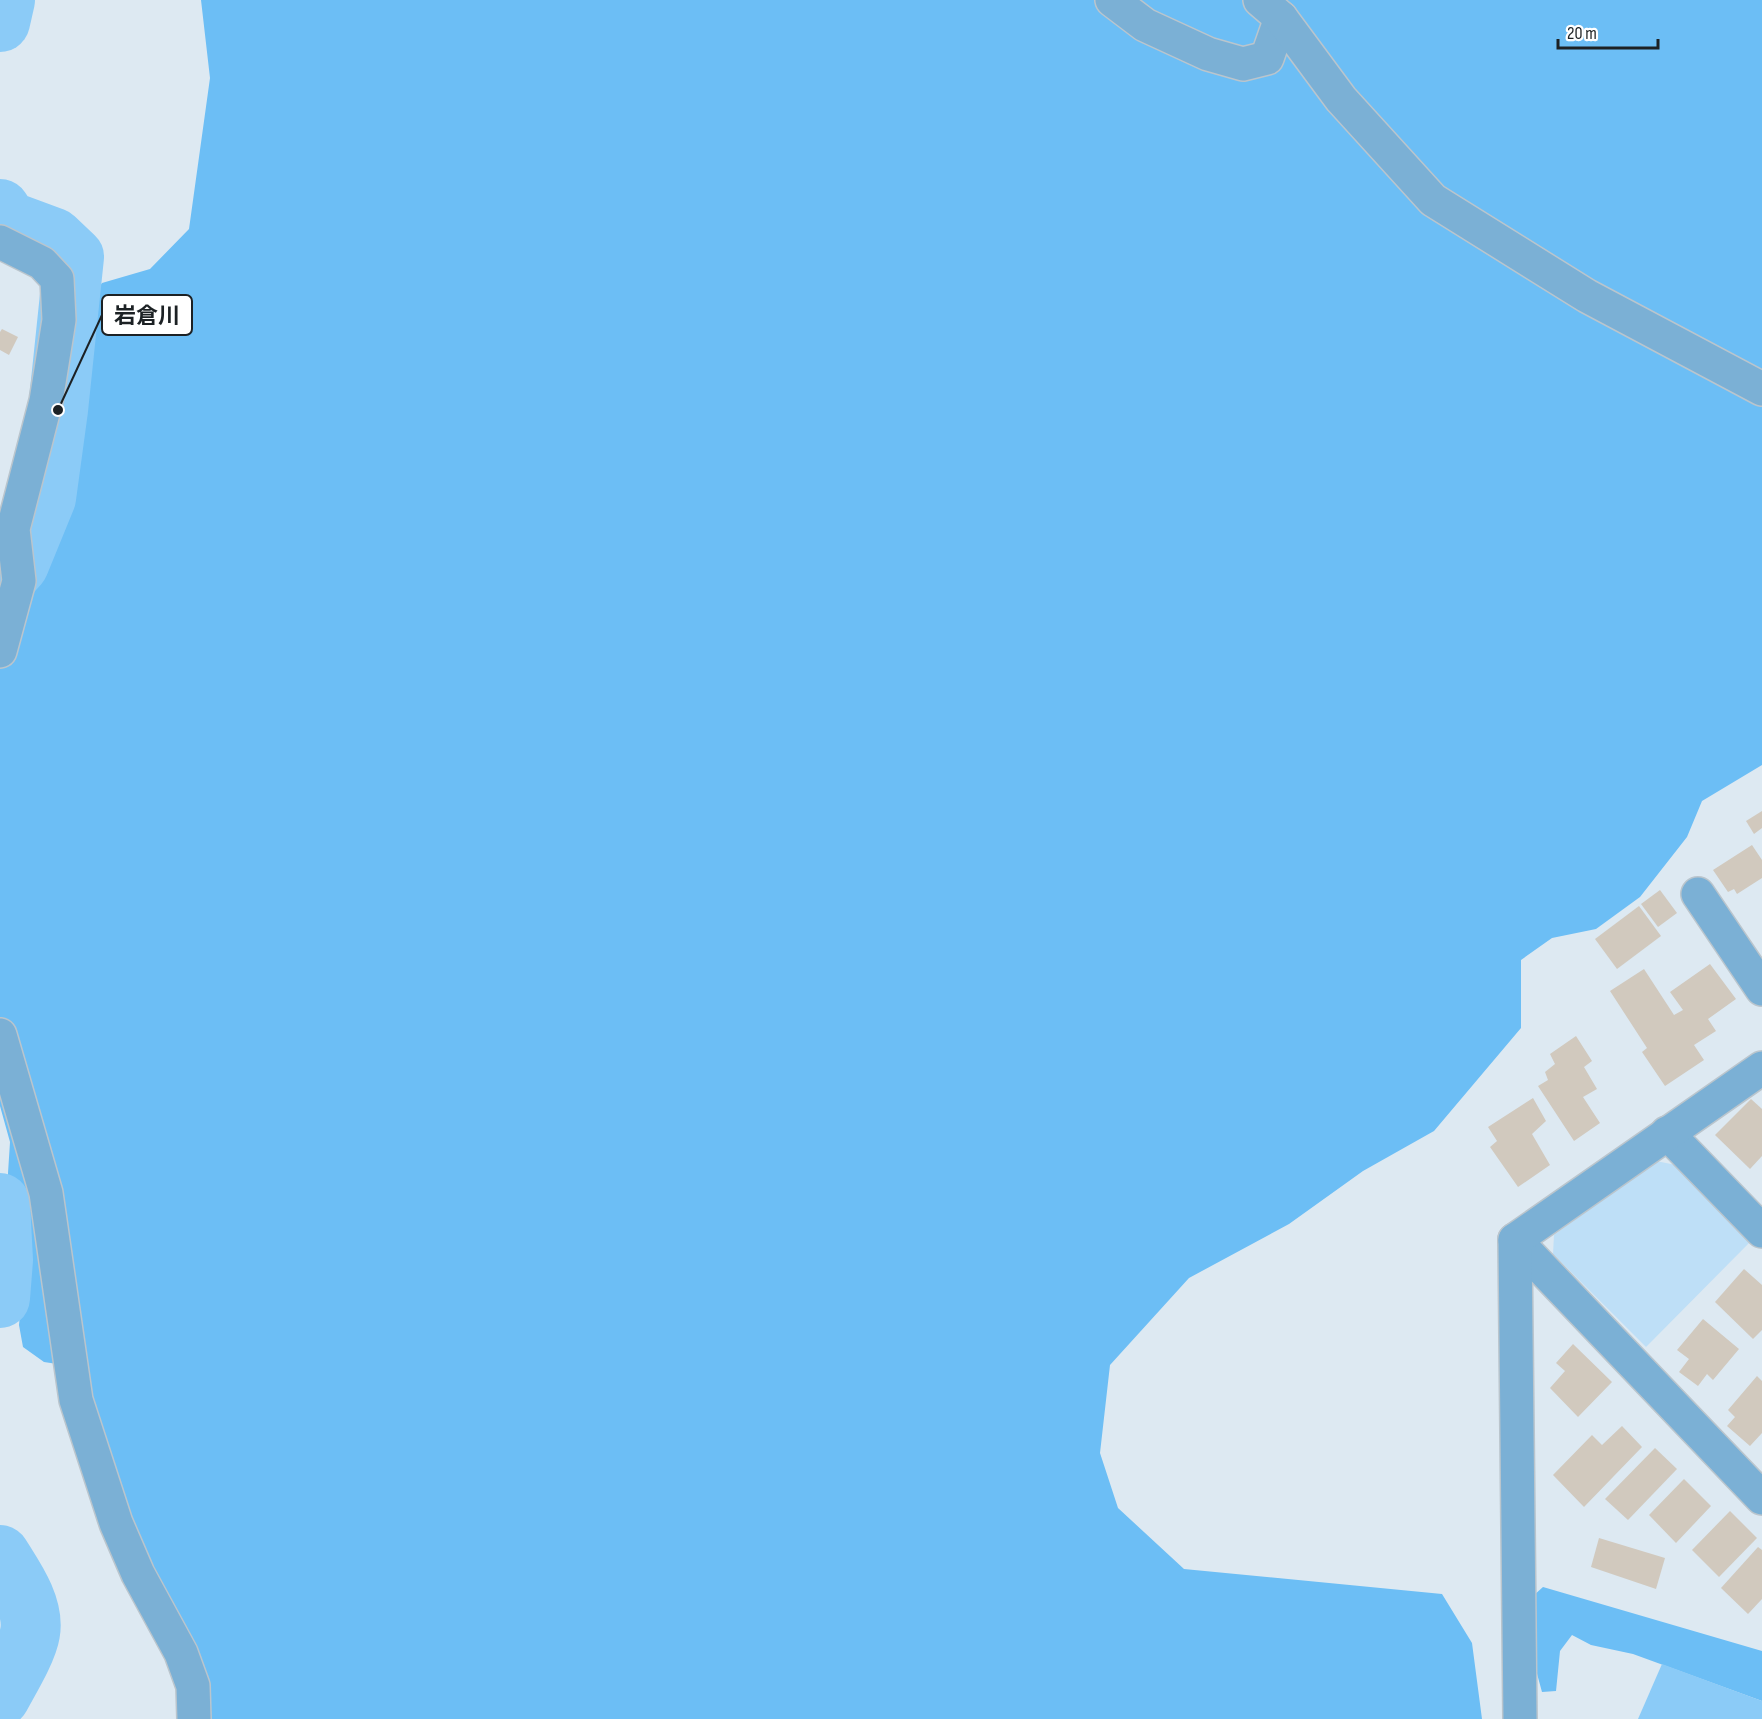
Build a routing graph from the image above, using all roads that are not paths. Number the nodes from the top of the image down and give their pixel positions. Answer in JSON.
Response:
{"nodes":[{"id":1,"x":1112,"y":0,"type":"edge"},
{"id":2,"x":1271,"y":9,"type":"edge"},
{"id":3,"x":0,"y":242,"type":"edge"},
{"id":4,"x":1762,"y":389,"type":"edge"},
{"id":5,"x":0,"y":651,"type":"edge"},
{"id":6,"x":1698,"y":894,"type":"dead end"},
{"id":7,"x":1762,"y":989,"type":"edge"},
{"id":8,"x":0,"y":1035,"type":"edge"},
{"id":9,"x":1762,"y":1068,"type":"edge"},
{"id":10,"x":1667,"y":1133,"type":"junction"},
{"id":11,"x":1762,"y":1231,"type":"edge"},
{"id":12,"x":1515,"y":1240,"type":"junction"},
{"id":13,"x":1762,"y":1498,"type":"edge"},
{"id":14,"x":194,"y":1719,"type":"edge"},
{"id":15,"x":1520,"y":1719,"type":"edge"}],
"edges":[{"from":1,"to":2,"type":"street"},
{"from":2,"to":4,"type":"street"},
{"from":3,"to":5,"type":"street"},
{"from":6,"to":7,"type":"street"},
{"from":8,"to":14,"type":"street"},
{"from":9,"to":10,"type":"street"},
{"from":10,"to":11,"type":"street"},
{"from":10,"to":12,"type":"street"},
{"from":12,"to":13,"type":"street"},
{"from":12,"to":15,"type":"street"}]}
